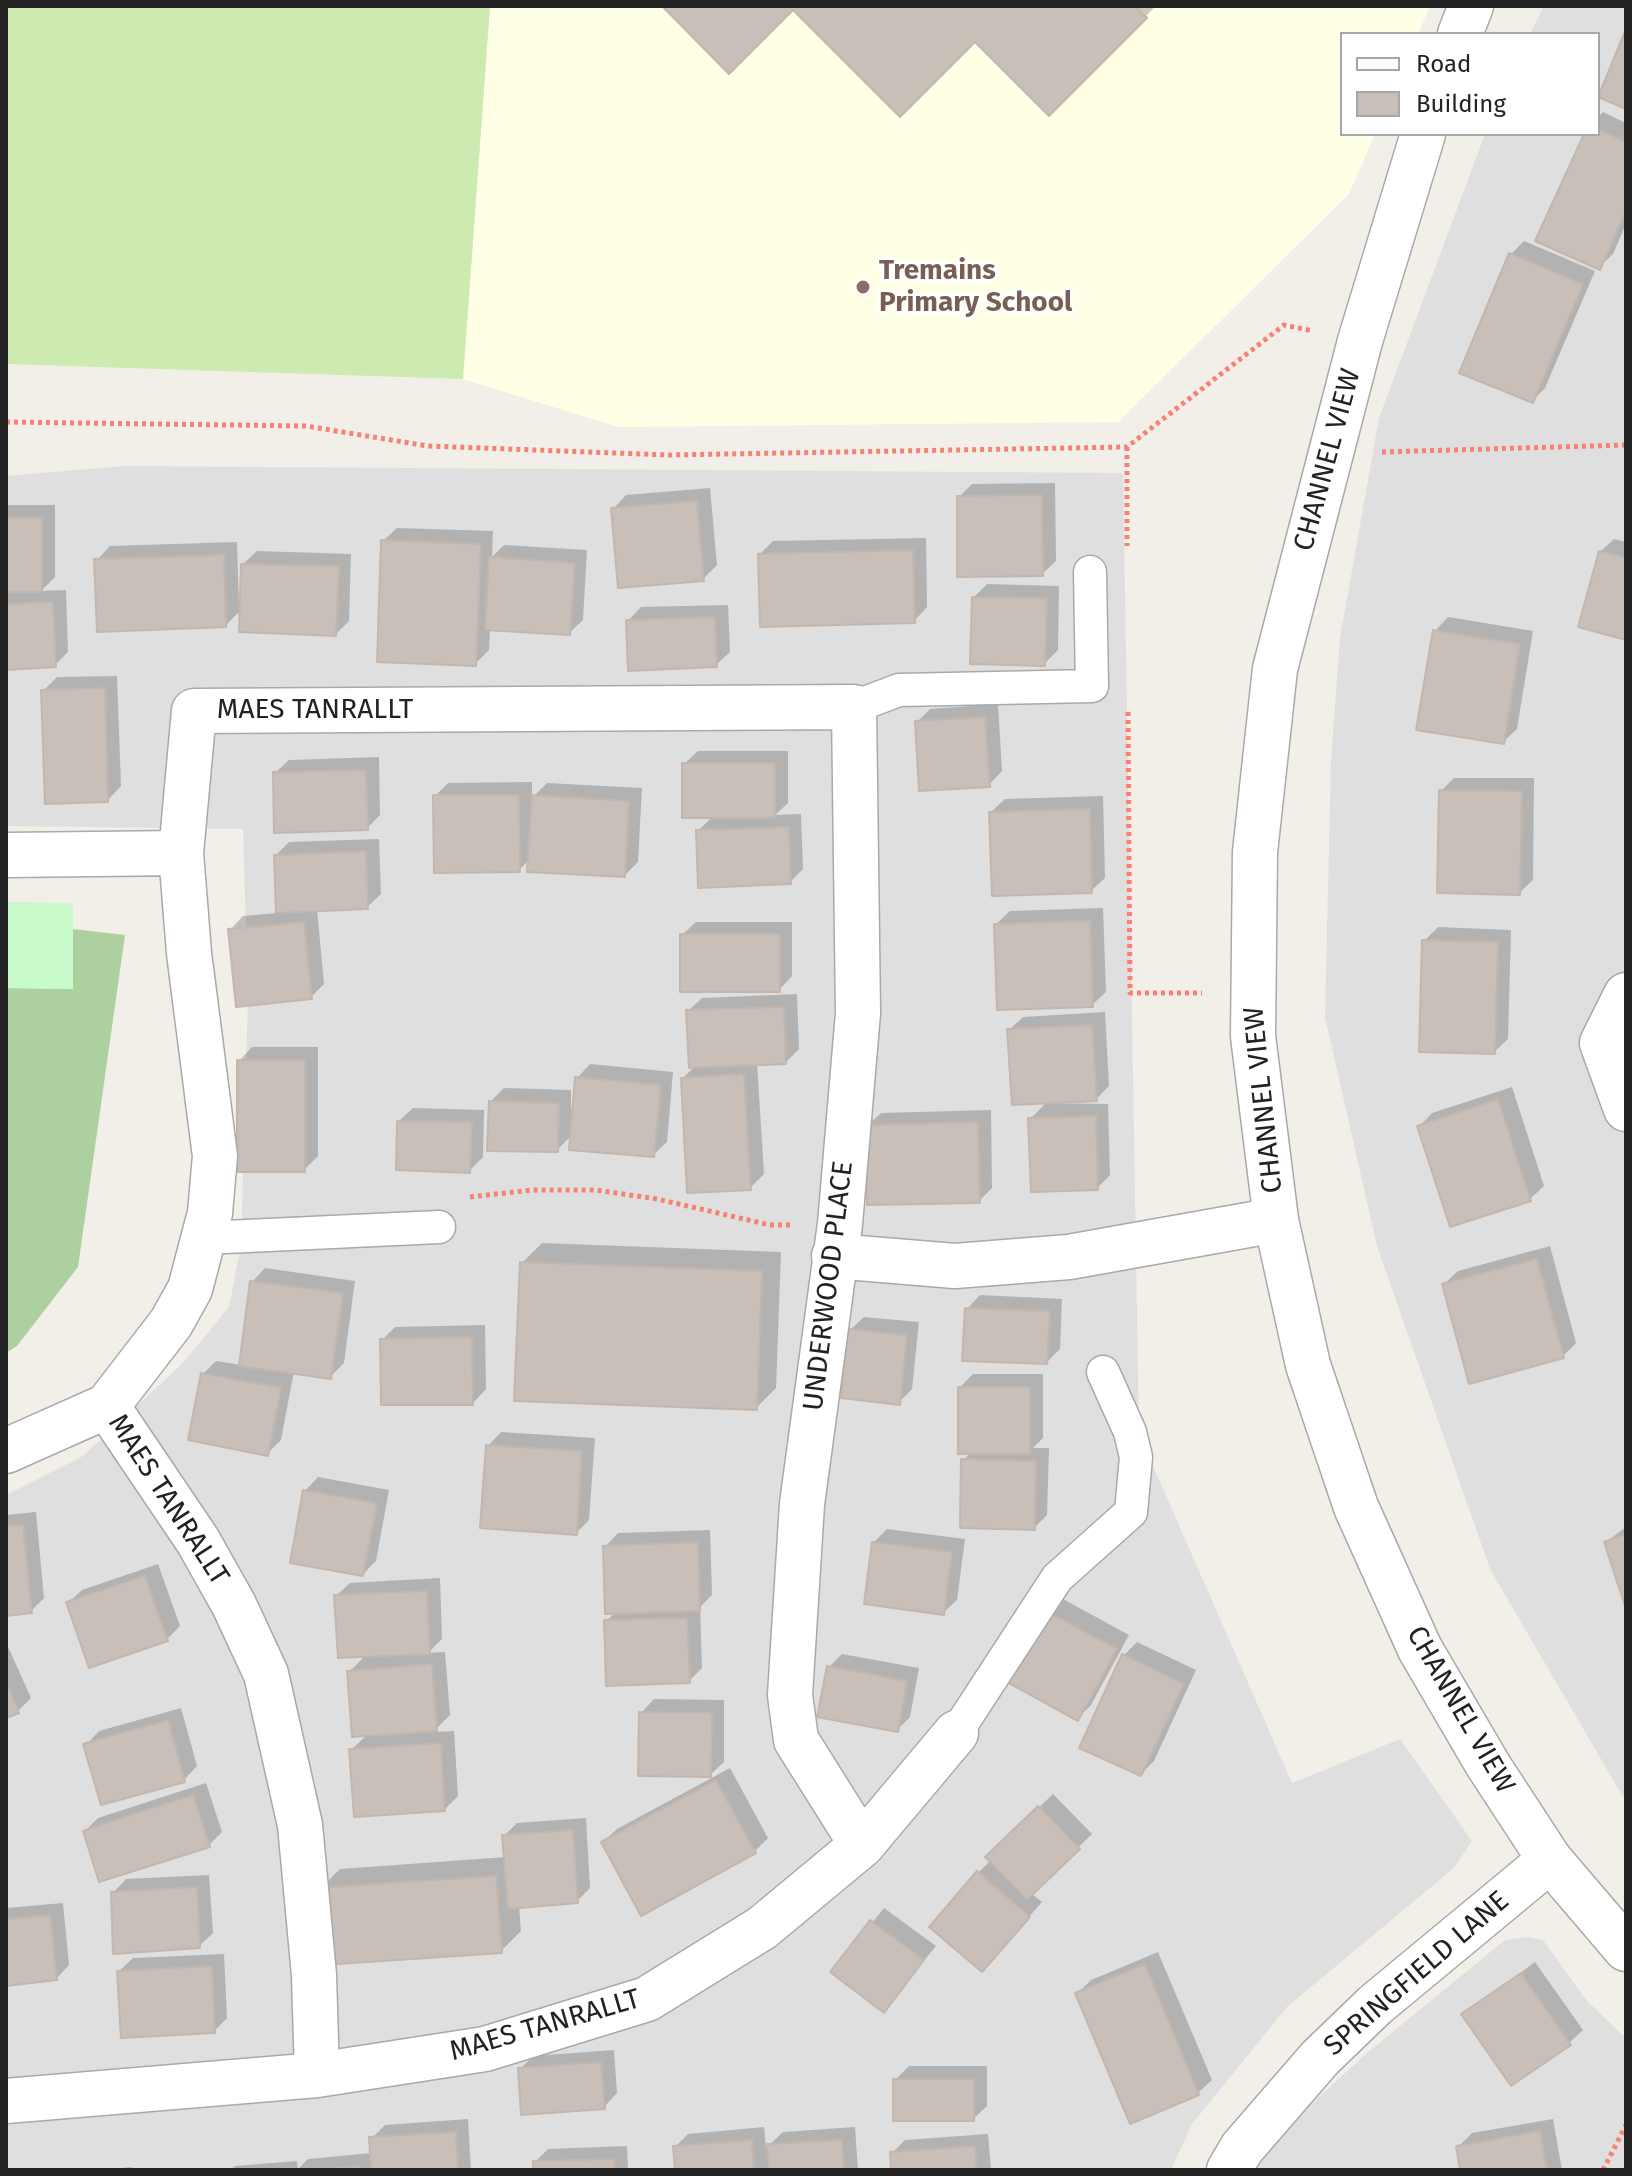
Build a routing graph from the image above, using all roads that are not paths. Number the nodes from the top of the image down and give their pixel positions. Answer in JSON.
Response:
{"nodes":[{"id":1,"x":1471,"y":6,"type":"edge"},
{"id":2,"x":1461,"y":32,"type":"edge"},
{"id":3,"x":1422,"y":136,"type":"edge"},
{"id":4,"x":1090,"y":572,"type":"dead end"},
{"id":5,"x":854,"y":707,"type":"junction"},
{"id":6,"x":181,"y":853,"type":"junction"},
{"id":7,"x":6,"y":855,"type":"edge"},
{"id":8,"x":1626,"y":995,"type":"edge"},
{"id":9,"x":1626,"y":1109,"type":"edge"},
{"id":10,"x":1276,"y":1220,"type":"junction"},
{"id":11,"x":439,"y":1227,"type":"dead end"},
{"id":12,"x":204,"y":1238,"type":"junction"},
{"id":13,"x":837,"y":1240,"type":"junction"},
{"id":14,"x":1103,"y":1372,"type":"dead end"},
{"id":15,"x":107,"y":1406,"type":"junction"},
{"id":16,"x":6,"y":1451,"type":"edge"},
{"id":17,"x":956,"y":1733,"type":"joint"},
{"id":18,"x":862,"y":1845,"type":"junction"},
{"id":19,"x":1550,"y":1860,"type":"junction"},
{"id":20,"x":1626,"y":1949,"type":"edge"},
{"id":21,"x":317,"y":2075,"type":"junction"},
{"id":22,"x":6,"y":2101,"type":"edge"},
{"id":23,"x":1229,"y":2170,"type":"edge"}],
"edges":[{"from":1,"to":2,"type":"street"},
{"from":3,"to":10,"type":"street","name":"CHANNEL VIEW"},
{"from":4,"to":5,"type":"lane"},
{"from":5,"to":6,"type":"street","name":"MAES TANRALLT"},
{"from":5,"to":13,"type":"street","name":"UNDERWOOD PLACE"},
{"from":6,"to":7,"type":"street"},
{"from":6,"to":12,"type":"street","name":"MAES TANRALLT"},
{"from":8,"to":9,"type":"street"},
{"from":10,"to":13,"type":"street"},
{"from":10,"to":19,"type":"street","name":"CHANNEL VIEW"},
{"from":11,"to":12,"type":"lane"},
{"from":12,"to":15,"type":"street","name":"MAES TANRALLT"},
{"from":13,"to":18,"type":"street","name":"UNDERWOOD PLACE"},
{"from":14,"to":17,"type":"lane"},
{"from":15,"to":16,"type":"street"},
{"from":15,"to":21,"type":"street","name":"MAES TANRALLT"},
{"from":17,"to":18,"type":"street","name":"MAES TANRALLT"},
{"from":18,"to":21,"type":"street","name":"MAES TANRALLT"},
{"from":19,"to":20,"type":"street","name":"CHANNEL VIEW"},
{"from":19,"to":23,"type":"street","name":"SPRINGFIELD LANE"},
{"from":21,"to":22,"type":"street"}]}
